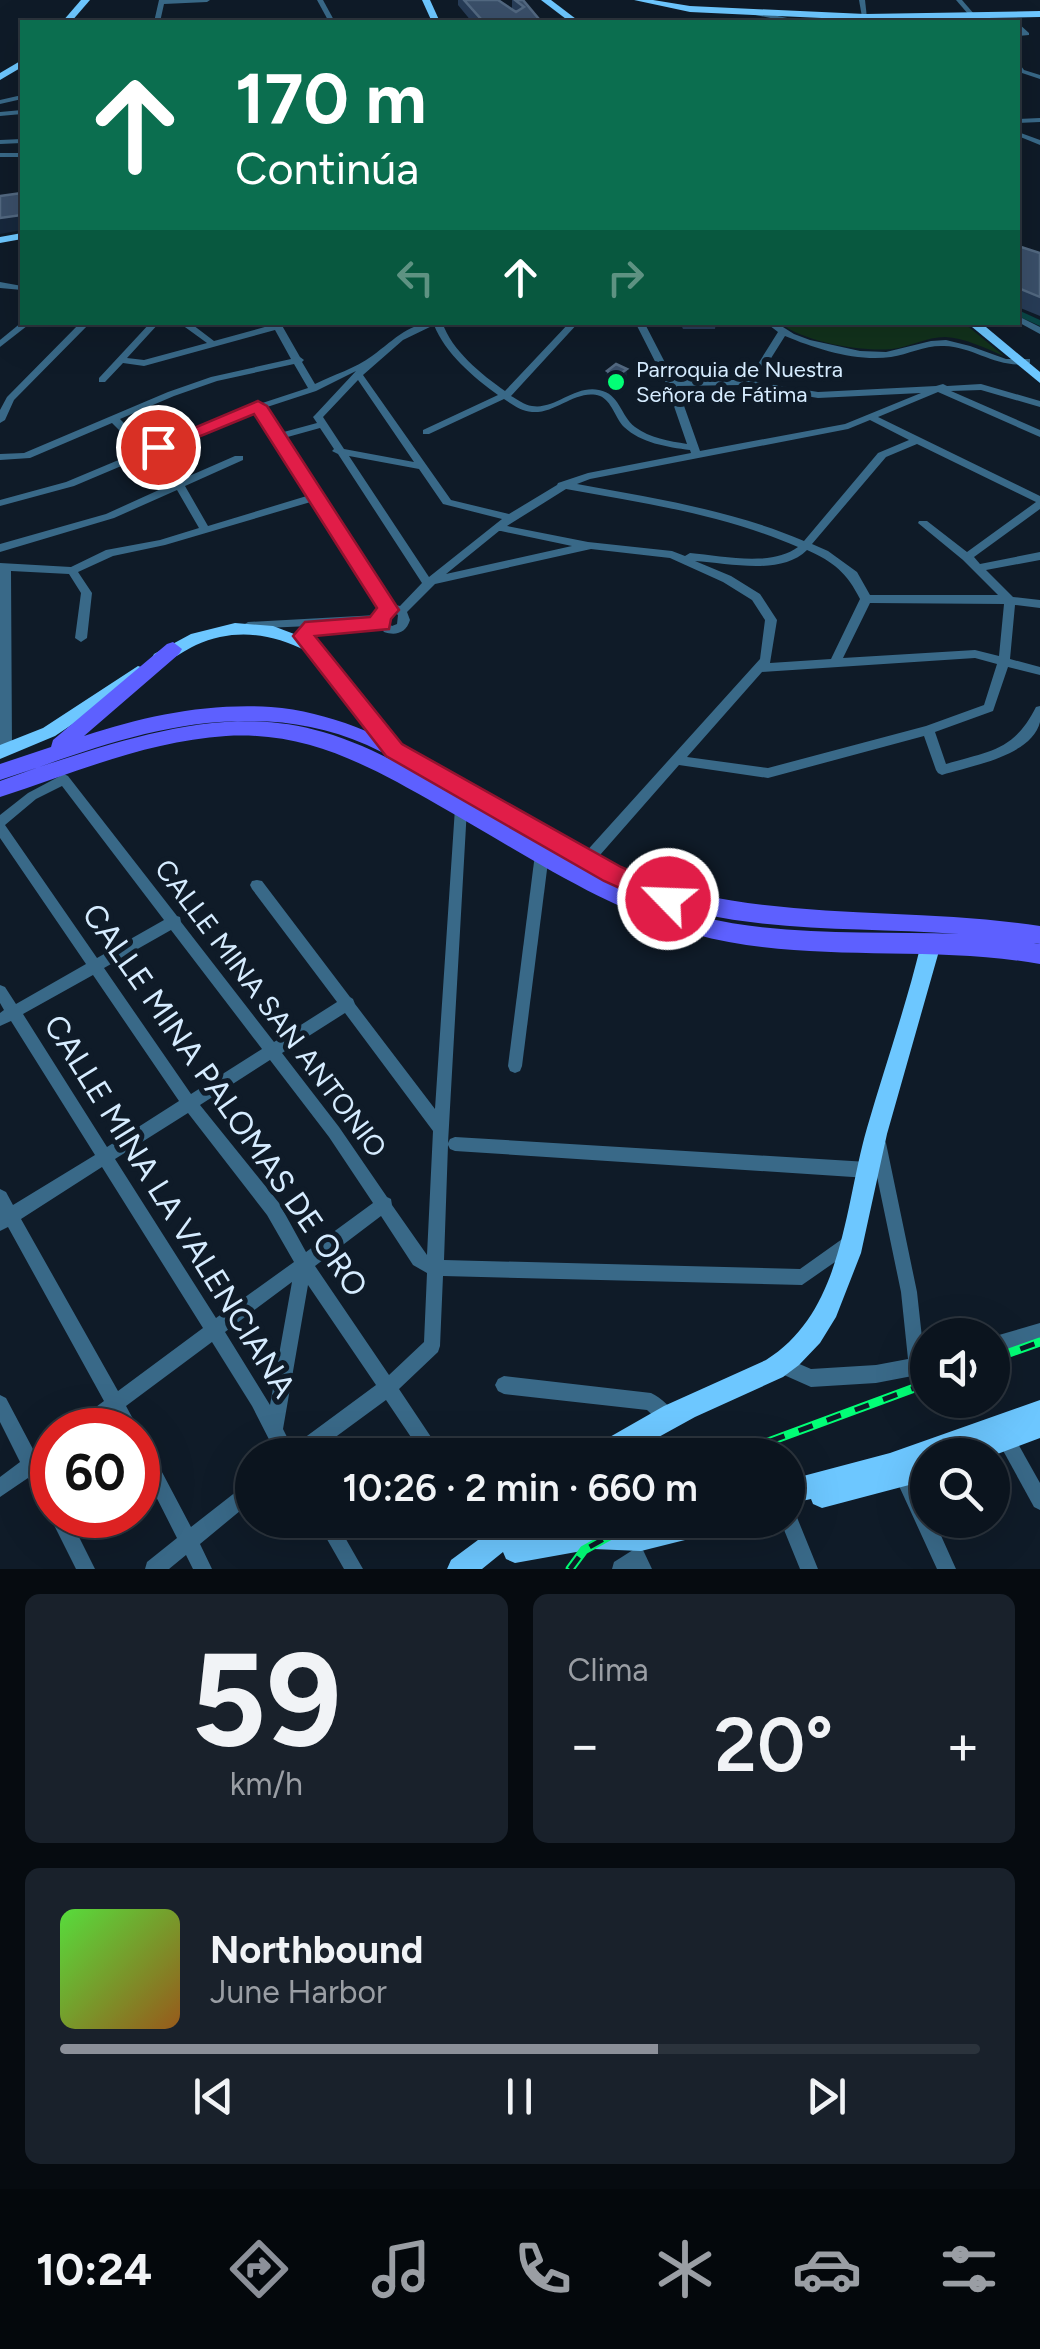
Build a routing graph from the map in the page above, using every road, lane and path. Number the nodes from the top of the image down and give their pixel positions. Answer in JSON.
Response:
{"nodes":[{"id":1,"x":86,"y":0,"type":"edge"},
{"id":2,"x":206,"y":0,"type":"edge"},
{"id":3,"x":545,"y":0,"type":"edge"},
{"id":4,"x":638,"y":0,"type":"edge"},
{"id":5,"x":862,"y":0,"type":"edge"},
{"id":6,"x":960,"y":0,"type":"edge"},
{"id":7,"x":162,"y":1,"type":"edge"},
{"id":8,"x":656,"y":5,"type":"junction"},
{"id":9,"x":705,"y":10,"type":"junction"},
{"id":10,"x":203,"y":11,"type":"dead end"},
{"id":11,"x":746,"y":11,"type":"junction"},
{"id":12,"x":1040,"y":14,"type":"edge"},
{"id":13,"x":865,"y":17,"type":"junction"},
{"id":14,"x":973,"y":19,"type":"edge"},
{"id":15,"x":68,"y":20,"type":"edge"},
{"id":16,"x":573,"y":20,"type":"edge"},
{"id":17,"x":685,"y":20,"type":"edge"},
{"id":18,"x":689,"y":20,"type":"edge"},
{"id":19,"x":788,"y":20,"type":"edge"},
{"id":20,"x":0,"y":286,"type":"edge"},
{"id":21,"x":18,"y":287,"type":"edge"},
{"id":22,"x":0,"y":294,"type":"edge"},
{"id":23,"x":24,"y":325,"type":"edge"},
{"id":24,"x":84,"y":325,"type":"edge"},
{"id":25,"x":153,"y":325,"type":"edge"},
{"id":26,"x":186,"y":325,"type":"edge"},
{"id":27,"x":273,"y":325,"type":"edge"},
{"id":28,"x":278,"y":325,"type":"edge"},
{"id":29,"x":426,"y":325,"type":"edge"},
{"id":30,"x":436,"y":325,"type":"edge"},
{"id":31,"x":571,"y":325,"type":"edge"},
{"id":32,"x":642,"y":325,"type":"edge"},
{"id":33,"x":773,"y":325,"type":"edge"},
{"id":34,"x":976,"y":325,"type":"edge"},
{"id":35,"x":983,"y":325,"type":"edge"},
{"id":36,"x":782,"y":333,"type":"junction"},
{"id":37,"x":210,"y":341,"type":"junction"},
{"id":38,"x":0,"y":344,"type":"edge"},
{"id":39,"x":374,"y":359,"type":"junction"},
{"id":40,"x":121,"y":360,"type":"junction"},
{"id":41,"x":298,"y":360,"type":"junction"},
{"id":42,"x":1023,"y":362,"type":"junction"},
{"id":43,"x":1040,"y":375,"type":"edge"},
{"id":44,"x":360,"y":377,"type":"junction"},
{"id":45,"x":102,"y":380,"type":"dead end"},
{"id":46,"x":671,"y":383,"type":"junction"},
{"id":47,"x":750,"y":384,"type":"junction"},
{"id":48,"x":941,"y":388,"type":"junction"},
{"id":49,"x":313,"y":389,"type":"junction"},
{"id":50,"x":504,"y":395,"type":"junction"},
{"id":51,"x":1040,"y":404,"type":"edge"},
{"id":52,"x":258,"y":406,"type":"junction"},
{"id":53,"x":874,"y":418,"type":"junction"},
{"id":54,"x":0,"y":420,"type":"edge"},
{"id":55,"x":114,"y":420,"type":"junction"},
{"id":56,"x":322,"y":425,"type":"junction"},
{"id":57,"x":426,"y":432,"type":"dead end"},
{"id":58,"x":1040,"y":434,"type":"edge"},
{"id":59,"x":280,"y":436,"type":"junction"},
{"id":60,"x":917,"y":440,"type":"junction"},
{"id":61,"x":336,"y":451,"type":"junction"},
{"id":62,"x":695,"y":451,"type":"junction"},
{"id":63,"x":147,"y":452,"type":"junction"},
{"id":64,"x":0,"y":457,"type":"edge"},
{"id":65,"x":239,"y":458,"type":"dead end"},
{"id":66,"x":424,"y":467,"type":"junction"},
{"id":67,"x":559,"y":485,"type":"junction"},
{"id":68,"x":180,"y":487,"type":"junction"},
{"id":69,"x":315,"y":497,"type":"junction"},
{"id":70,"x":1040,"y":502,"type":"edge"},
{"id":71,"x":0,"y":503,"type":"edge"},
{"id":72,"x":512,"y":518,"type":"junction"},
{"id":73,"x":922,"y":524,"type":"dead end"},
{"id":74,"x":500,"y":528,"type":"junction"},
{"id":75,"x":205,"y":530,"type":"junction"},
{"id":76,"x":591,"y":546,"type":"junction"},
{"id":77,"x":806,"y":546,"type":"junction"},
{"id":78,"x":0,"y":548,"type":"edge"},
{"id":79,"x":672,"y":555,"type":"junction"},
{"id":80,"x":1040,"y":556,"type":"edge"},
{"id":81,"x":966,"y":557,"type":"junction"},
{"id":82,"x":3,"y":567,"type":"edge"},
{"id":83,"x":979,"y":568,"type":"junction"},
{"id":84,"x":72,"y":571,"type":"junction"},
{"id":85,"x":427,"y":582,"type":"junction"},
{"id":86,"x":866,"y":598,"type":"junction"},
{"id":87,"x":1010,"y":601,"type":"junction"},
{"id":88,"x":1040,"y":604,"type":"edge"},
{"id":89,"x":388,"y":616,"type":"junction"},
{"id":90,"x":241,"y":627,"type":"junction"},
{"id":91,"x":82,"y":638,"type":"dead end"},
{"id":92,"x":312,"y":647,"type":"junction"},
{"id":93,"x":173,"y":649,"type":"junction"},
{"id":94,"x":1004,"y":660,"type":"junction"},
{"id":95,"x":835,"y":663,"type":"junction"},
{"id":96,"x":758,"y":668,"type":"junction"},
{"id":97,"x":1040,"y":671,"type":"edge"},
{"id":98,"x":1040,"y":710,"type":"edge"},
{"id":99,"x":237,"y":727,"type":"junction"},
{"id":100,"x":928,"y":730,"type":"junction"},
{"id":101,"x":394,"y":750,"type":"junction"},
{"id":102,"x":50,"y":754,"type":"junction"},
{"id":103,"x":2,"y":758,"type":"edge"},
{"id":104,"x":677,"y":760,"type":"junction"},
{"id":105,"x":64,"y":779,"type":"junction"},
{"id":106,"x":0,"y":789,"type":"edge"},
{"id":107,"x":462,"y":808,"type":"junction"},
{"id":108,"x":0,"y":825,"type":"edge"},
{"id":109,"x":542,"y":854,"type":"junction"},
{"id":110,"x":588,"y":859,"type":"junction"},
{"id":111,"x":257,"y":885,"type":"dead end"},
{"id":112,"x":175,"y":921,"type":"junction"},
{"id":113,"x":1040,"y":935,"type":"edge"},
{"id":114,"x":931,"y":944,"type":"junction"},
{"id":115,"x":1040,"y":954,"type":"edge"},
{"id":116,"x":94,"y":967,"type":"junction"},
{"id":117,"x":0,"y":991,"type":"edge"},
{"id":118,"x":348,"y":1003,"type":"junction"},
{"id":119,"x":6,"y":1016,"type":"edge"},
{"id":120,"x":270,"y":1052,"type":"junction"},
{"id":121,"x":515,"y":1066,"type":"dead end"},
{"id":122,"x":189,"y":1103,"type":"junction"},
{"id":123,"x":440,"y":1128,"type":"junction"},
{"id":124,"x":876,"y":1135,"type":"junction"},
{"id":125,"x":456,"y":1144,"type":"dead end"},
{"id":126,"x":104,"y":1158,"type":"junction"},
{"id":127,"x":868,"y":1170,"type":"junction"},
{"id":128,"x":0,"y":1197,"type":"edge"},
{"id":129,"x":385,"y":1204,"type":"junction"},
{"id":130,"x":5,"y":1219,"type":"edge"},
{"id":131,"x":855,"y":1238,"type":"junction"},
{"id":132,"x":304,"y":1264,"type":"junction"},
{"id":133,"x":434,"y":1268,"type":"junction"},
{"id":134,"x":914,"y":1318,"type":"edge"},
{"id":135,"x":1040,"y":1331,"type":"edge"},
{"id":136,"x":212,"y":1332,"type":"junction"},
{"id":137,"x":1010,"y":1340,"type":"edge"},
{"id":138,"x":781,"y":1365,"type":"junction"},
{"id":139,"x":910,"y":1367,"type":"edge"},
{"id":140,"x":504,"y":1385,"type":"dead end"},
{"id":141,"x":390,"y":1386,"type":"junction"},
{"id":142,"x":0,"y":1404,"type":"edge"},
{"id":143,"x":116,"y":1404,"type":"junction"},
{"id":144,"x":110,"y":1408,"type":"edge"},
{"id":145,"x":118,"y":1408,"type":"edge"},
{"id":146,"x":1040,"y":1412,"type":"edge"},
{"id":147,"x":668,"y":1418,"type":"junction"},
{"id":148,"x":1040,"y":1426,"type":"edge"},
{"id":149,"x":274,"y":1430,"type":"junction"},
{"id":150,"x":278,"y":1438,"type":"edge"},
{"id":151,"x":319,"y":1438,"type":"edge"},
{"id":152,"x":423,"y":1438,"type":"edge"},
{"id":153,"x":632,"y":1438,"type":"edge"},
{"id":154,"x":1009,"y":1438,"type":"edge"},
{"id":155,"x":1010,"y":1446,"type":"edge"},
{"id":156,"x":30,"y":1462,"type":"edge"},
{"id":157,"x":30,"y":1465,"type":"edge"},
{"id":158,"x":910,"y":1472,"type":"edge"},
{"id":159,"x":160,"y":1486,"type":"edge"},
{"id":160,"x":0,"y":1488,"type":"edge"},
{"id":161,"x":805,"y":1488,"type":"edge"},
{"id":162,"x":805,"y":1499,"type":"edge"},
{"id":163,"x":1040,"y":1500,"type":"edge"},
{"id":164,"x":235,"y":1504,"type":"edge"},
{"id":165,"x":70,"y":1538,"type":"edge"},
{"id":166,"x":336,"y":1538,"type":"edge"},
{"id":167,"x":582,"y":1538,"type":"edge"},
{"id":168,"x":797,"y":1538,"type":"edge"},
{"id":169,"x":937,"y":1538,"type":"edge"},
{"id":170,"x":189,"y":1542,"type":"junction"},
{"id":171,"x":496,"y":1555,"type":"edge"},
{"id":172,"x":86,"y":1569,"type":"edge"},
{"id":173,"x":154,"y":1569,"type":"edge"},
{"id":174,"x":204,"y":1569,"type":"edge"},
{"id":175,"x":354,"y":1569,"type":"edge"},
{"id":176,"x":460,"y":1569,"type":"edge"},
{"id":177,"x":809,"y":1569,"type":"edge"},
{"id":178,"x":947,"y":1569,"type":"edge"}],
"edges":[{"from":1,"to":15,"type":"street"},
{"from":2,"to":7,"type":"street"},
{"from":2,"to":10,"type":"street"},
{"from":3,"to":16,"type":"street"},
{"from":4,"to":8,"type":"street"},
{"from":5,"to":13,"type":"street"},
{"from":6,"to":14,"type":"street"},
{"from":8,"to":9,"type":"street"},
{"from":8,"to":17,"type":"street"},
{"from":9,"to":11,"type":"street"},
{"from":9,"to":18,"type":"street"},
{"from":11,"to":13,"type":"street"},
{"from":11,"to":19,"type":"street"},
{"from":12,"to":14,"type":"street"},
{"from":13,"to":14,"type":"street"},
{"from":20,"to":21,"type":"street"},
{"from":21,"to":22,"type":"street"},
{"from":23,"to":38,"type":"street"},
{"from":24,"to":54,"type":"street"},
{"from":25,"to":40,"type":"street"},
{"from":26,"to":37,"type":"street"},
{"from":27,"to":37,"type":"street"},
{"from":28,"to":41,"type":"street"},
{"from":29,"to":39,"type":"street"},
{"from":30,"to":50,"type":"street"},
{"from":31,"to":50,"type":"street"},
{"from":32,"to":46,"type":"street"},
{"from":33,"to":36,"type":"street"},
{"from":34,"to":42,"type":"street"},
{"from":35,"to":42,"type":"street"},
{"from":36,"to":42,"type":"street"},
{"from":36,"to":47,"type":"street"},
{"from":37,"to":40,"type":"street"},
{"from":39,"to":44,"type":"street"},
{"from":39,"to":49,"type":"street"},
{"from":40,"to":45,"type":"street"},
{"from":41,"to":49,"type":"street"},
{"from":41,"to":55,"type":"street"},
{"from":42,"to":43,"type":"street"},
{"from":44,"to":56,"type":"street"},
{"from":44,"to":66,"type":"street"},
{"from":46,"to":47,"type":"street"},
{"from":46,"to":62,"type":"street"},
{"from":47,"to":48,"type":"street"},
{"from":48,"to":51,"type":"street"},
{"from":48,"to":53,"type":"street"},
{"from":48,"to":58,"type":"street"},
{"from":49,"to":52,"type":"street"},
{"from":50,"to":57,"type":"street"},
{"from":50,"to":62,"type":"street"},
{"from":52,"to":59,"type":"street"},
{"from":52,"to":63,"type":"street"},
{"from":53,"to":60,"type":"street"},
{"from":53,"to":62,"type":"street"},
{"from":55,"to":63,"type":"street"},
{"from":55,"to":64,"type":"street"},
{"from":56,"to":59,"type":"street"},
{"from":56,"to":61,"type":"street"},
{"from":59,"to":69,"type":"street"},
{"from":60,"to":70,"type":"street"},
{"from":60,"to":77,"type":"street"},
{"from":61,"to":66,"type":"street"},
{"from":61,"to":85,"type":"street"},
{"from":62,"to":67,"type":"street"},
{"from":63,"to":68,"type":"street"},
{"from":63,"to":71,"type":"street"},
{"from":65,"to":68,"type":"street"},
{"from":66,"to":72,"type":"street"},
{"from":67,"to":72,"type":"street"},
{"from":67,"to":77,"type":"street"},
{"from":68,"to":75,"type":"street"},
{"from":68,"to":78,"type":"street"},
{"from":69,"to":75,"type":"street"},
{"from":69,"to":89,"type":"street"},
{"from":70,"to":81,"type":"street"},
{"from":72,"to":74,"type":"street"},
{"from":73,"to":81,"type":"street"},
{"from":74,"to":76,"type":"street"},
{"from":74,"to":85,"type":"street"},
{"from":75,"to":84,"type":"street"},
{"from":76,"to":79,"type":"street"},
{"from":76,"to":85,"type":"street"},
{"from":77,"to":79,"type":"street"},
{"from":77,"to":86,"type":"street"},
{"from":79,"to":96,"type":"street"},
{"from":80,"to":83,"type":"street"},
{"from":81,"to":83,"type":"street"},
{"from":82,"to":84,"type":"street"},
{"from":82,"to":103,"type":"street"},
{"from":83,"to":87,"type":"street"},
{"from":84,"to":91,"type":"street"},
{"from":85,"to":89,"type":"street"},
{"from":86,"to":87,"type":"street"},
{"from":86,"to":95,"type":"street"},
{"from":87,"to":88,"type":"street"},
{"from":87,"to":94,"type":"street"},
{"from":89,"to":90,"type":"street"},
{"from":89,"to":92,"type":"street"},
{"from":90,"to":92,"type":"street"},
{"from":90,"to":93,"type":"street"},
{"from":92,"to":101,"type":"street"},
{"from":93,"to":102,"type":"main road"},
{"from":93,"to":103,"type":"street"},
{"from":94,"to":95,"type":"street"},
{"from":94,"to":97,"type":"street"},
{"from":94,"to":100,"type":"street"},
{"from":95,"to":96,"type":"street"},
{"from":96,"to":104,"type":"street"},
{"from":98,"to":100,"type":"street"},
{"from":99,"to":105,"type":"main road"},
{"from":99,"to":106,"type":"main road"},
{"from":99,"to":107,"type":"main road"},
{"from":100,"to":104,"type":"street"},
{"from":101,"to":102,"type":"main road"},
{"from":101,"to":110,"type":"main road"},
{"from":102,"to":103,"type":"main road"},
{"from":104,"to":110,"type":"street"},
{"from":105,"to":108,"type":"street"},
{"from":105,"to":112,"type":"street","name":"CALLE MINA SAN ANTONIO"},
{"from":107,"to":109,"type":"main road"},
{"from":107,"to":123,"type":"street"},
{"from":108,"to":116,"type":"street","name":"CALLE MINA PALOMAS DE ORO"},
{"from":109,"to":114,"type":"main road"},
{"from":109,"to":121,"type":"street"},
{"from":110,"to":113,"type":"main road"},
{"from":111,"to":118,"type":"street"},
{"from":112,"to":116,"type":"street"},
{"from":112,"to":120,"type":"street","name":"CALLE MINA SAN ANTONIO"},
{"from":114,"to":115,"type":"main road"},
{"from":114,"to":124,"type":"street"},
{"from":116,"to":119,"type":"street"},
{"from":116,"to":122,"type":"street","name":"CALLE MINA PALOMAS DE ORO"},
{"from":117,"to":119,"type":"street","name":"CALLE MINA LA VALENCIANA"},
{"from":118,"to":120,"type":"street"},
{"from":118,"to":123,"type":"street"},
{"from":119,"to":126,"type":"street","name":"CALLE MINA LA VALENCIANA"},
{"from":120,"to":122,"type":"street"},
{"from":120,"to":129,"type":"street","name":"CALLE MINA SAN ANTONIO"},
{"from":122,"to":126,"type":"street"},
{"from":122,"to":132,"type":"street","name":"CALLE MINA PALOMAS DE ORO"},
{"from":123,"to":133,"type":"street"},
{"from":124,"to":127,"type":"street"},
{"from":124,"to":134,"type":"street"},
{"from":125,"to":127,"type":"street"},
{"from":126,"to":130,"type":"street"},
{"from":126,"to":136,"type":"street","name":"CALLE MINA LA VALENCIANA"},
{"from":127,"to":131,"type":"street"},
{"from":128,"to":130,"type":"street"},
{"from":129,"to":132,"type":"street"},
{"from":129,"to":133,"type":"street","name":"CALLE MINA SAN ANTONIO"},
{"from":130,"to":143,"type":"street"},
{"from":131,"to":133,"type":"street"},
{"from":131,"to":138,"type":"street"},
{"from":132,"to":136,"type":"street"},
{"from":132,"to":141,"type":"street","name":"CALLE MINA PALOMAS DE ORO"},
{"from":132,"to":149,"type":"street"},
{"from":133,"to":141,"type":"street"},
{"from":135,"to":137,"type":"street"},
{"from":136,"to":143,"type":"street"},
{"from":136,"to":149,"type":"street","name":"CALLE MINA LA VALENCIANA"},
{"from":138,"to":139,"type":"street"},
{"from":138,"to":147,"type":"street"},
{"from":140,"to":147,"type":"street"},
{"from":141,"to":151,"type":"street"},
{"from":141,"to":152,"type":"street","name":"CALLE MINA PALOMAS DE ORO"},
{"from":142,"to":156,"type":"street"},
{"from":143,"to":144,"type":"street"},
{"from":143,"to":145,"type":"street"},
{"from":146,"to":161,"type":"street"},
{"from":147,"to":153,"type":"street"},
{"from":148,"to":154,"type":"street"},
{"from":149,"to":150,"type":"street","name":"CALLE MINA LA VALENCIANA"},
{"from":155,"to":163,"type":"street"},
{"from":157,"to":160,"type":"street"},
{"from":158,"to":162,"type":"street"},
{"from":159,"to":170,"type":"street"},
{"from":164,"to":170,"type":"street"},
{"from":165,"to":172,"type":"street"},
{"from":166,"to":175,"type":"street"},
{"from":167,"to":171,"type":"street"},
{"from":168,"to":177,"type":"street"},
{"from":169,"to":178,"type":"street"},
{"from":170,"to":173,"type":"street"},
{"from":170,"to":174,"type":"street"},
{"from":171,"to":176,"type":"street"}]}
